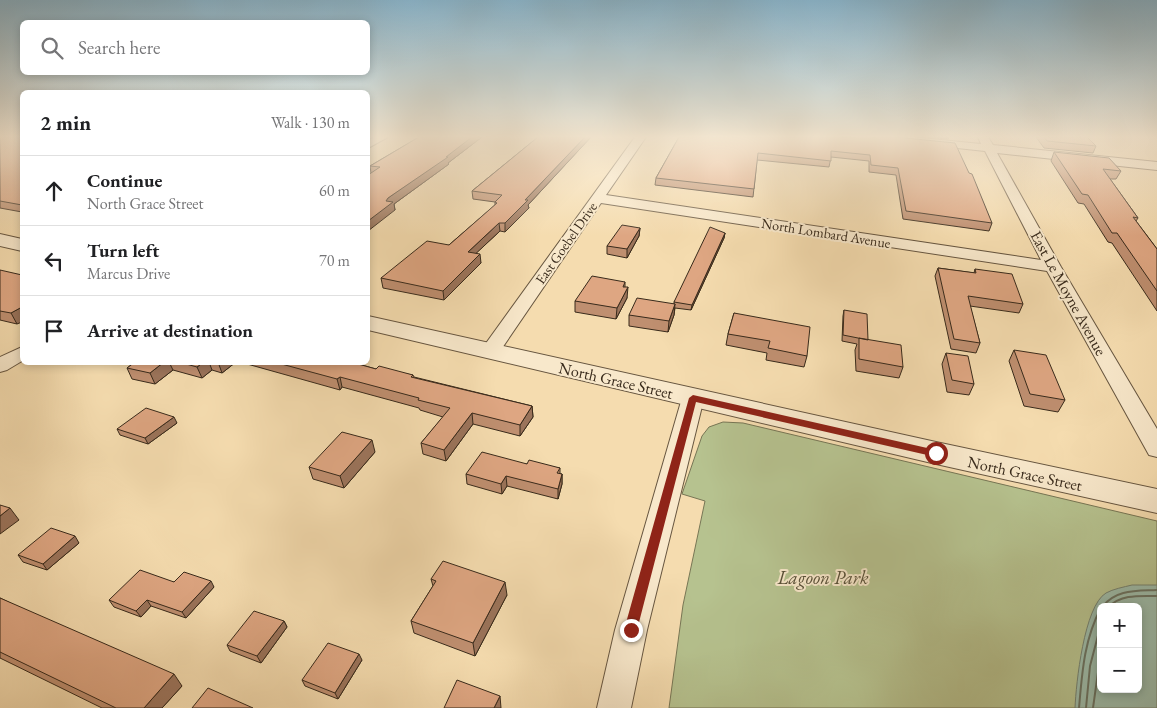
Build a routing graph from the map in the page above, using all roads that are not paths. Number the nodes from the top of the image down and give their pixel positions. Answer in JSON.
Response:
{"nodes":[{"id":1,"x":617,"y":170,"type":"edge"},
{"id":2,"x":1002,"y":170,"type":"edge"},
{"id":3,"x":598,"y":198,"type":"junction"},
{"id":4,"x":0,"y":240,"type":"edge"},
{"id":5,"x":20,"y":245,"type":"edge"},
{"id":6,"x":1054,"y":267,"type":"junction"},
{"id":7,"x":370,"y":322,"type":"edge"},
{"id":8,"x":491,"y":350,"type":"junction"},
{"id":9,"x":20,"y":354,"type":"edge"},
{"id":10,"x":0,"y":366,"type":"edge"},
{"id":11,"x":693,"y":398,"type":"junction"},
{"id":12,"x":1157,"y":449,"type":"edge"},
{"id":13,"x":1157,"y":501,"type":"edge"},
{"id":14,"x":614,"y":708,"type":"edge"}],
"edges":[{"from":1,"to":3,"type":"street","name":"East Goebel Drive"},
{"from":2,"to":6,"type":"street","name":"East Le Moyne Avenue"},
{"from":3,"to":6,"type":"street","name":"North Lombard Avenue"},
{"from":3,"to":8,"type":"street","name":"East Goebel Drive"},
{"from":4,"to":5,"type":"street"},
{"from":6,"to":12,"type":"street","name":"East Le Moyne Avenue"},
{"from":7,"to":8,"type":"street","name":"North Grace Street"},
{"from":8,"to":11,"type":"street","name":"North Grace Street"},
{"from":9,"to":10,"type":"street"},
{"from":11,"to":13,"type":"street","name":"North Grace Street"},
{"from":11,"to":14,"type":"street"}]}
